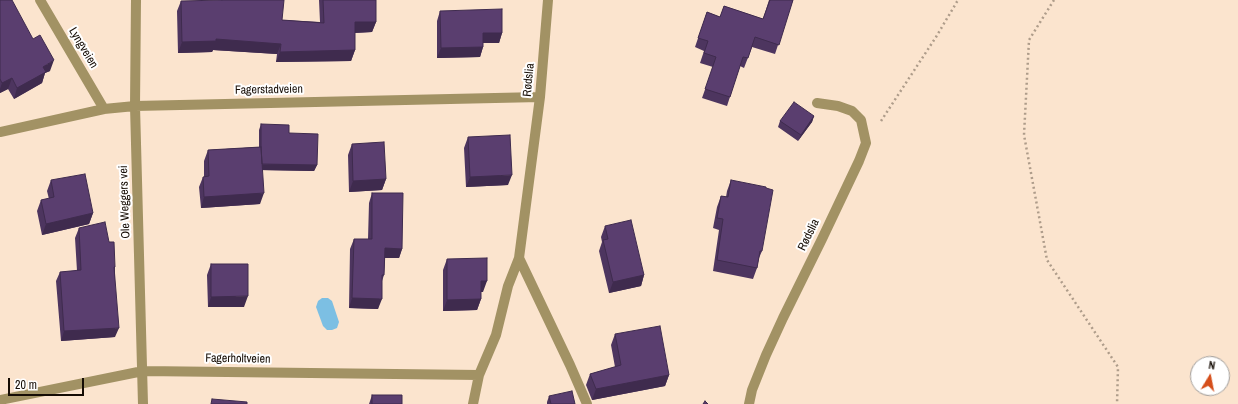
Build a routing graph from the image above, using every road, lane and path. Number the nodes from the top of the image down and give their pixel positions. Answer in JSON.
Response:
{"nodes":[{"id":1,"x":40,"y":0,"type":"edge"},
{"id":2,"x":136,"y":0,"type":"edge"},
{"id":3,"x":548,"y":0,"type":"edge"},
{"id":4,"x":958,"y":0,"type":"edge"},
{"id":5,"x":1054,"y":0,"type":"edge"},
{"id":6,"x":540,"y":97,"type":"junction"},
{"id":7,"x":817,"y":103,"type":"dead end"},
{"id":8,"x":135,"y":106,"type":"junction"},
{"id":9,"x":104,"y":109,"type":"junction"},
{"id":10,"x":0,"y":132,"type":"edge"},
{"id":11,"x":866,"y":142,"type":"junction"},
{"id":12,"x":519,"y":258,"type":"junction"},
{"id":13,"x":143,"y":371,"type":"junction"},
{"id":14,"x":479,"y":375,"type":"junction"},
{"id":15,"x":0,"y":400,"type":"edge"},
{"id":16,"x":143,"y":404,"type":"edge"},
{"id":17,"x":473,"y":404,"type":"edge"},
{"id":18,"x":587,"y":404,"type":"edge"},
{"id":19,"x":749,"y":404,"type":"edge"},
{"id":20,"x":1117,"y":404,"type":"edge"}],
"edges":[{"from":1,"to":9,"type":"street","name":"Lyngveien"},
{"from":2,"to":8,"type":"street","name":"Ole Weggers vei"},
{"from":3,"to":6,"type":"street","name":"Rødslia"},
{"from":4,"to":11,"type":"path"},
{"from":5,"to":20,"type":"path"},
{"from":6,"to":8,"type":"street","name":"Fagerstadveien"},
{"from":6,"to":12,"type":"street","name":"Rødslia"},
{"from":7,"to":11,"type":"street"},
{"from":8,"to":9,"type":"street","name":"Fagerstadveien"},
{"from":8,"to":13,"type":"street","name":"Ole Weggers vei"},
{"from":9,"to":10,"type":"street","name":"Fagerstadveien"},
{"from":11,"to":19,"type":"street","name":"Rødslia"},
{"from":12,"to":14,"type":"street","name":"Rødslia"},
{"from":12,"to":18,"type":"street"},
{"from":13,"to":14,"type":"street","name":"Fagerholtveien"},
{"from":13,"to":15,"type":"street","name":"Fagerholtveien"},
{"from":13,"to":16,"type":"street","name":"Ole Weggers vei"},
{"from":14,"to":17,"type":"street","name":"Rødslia"}]}
